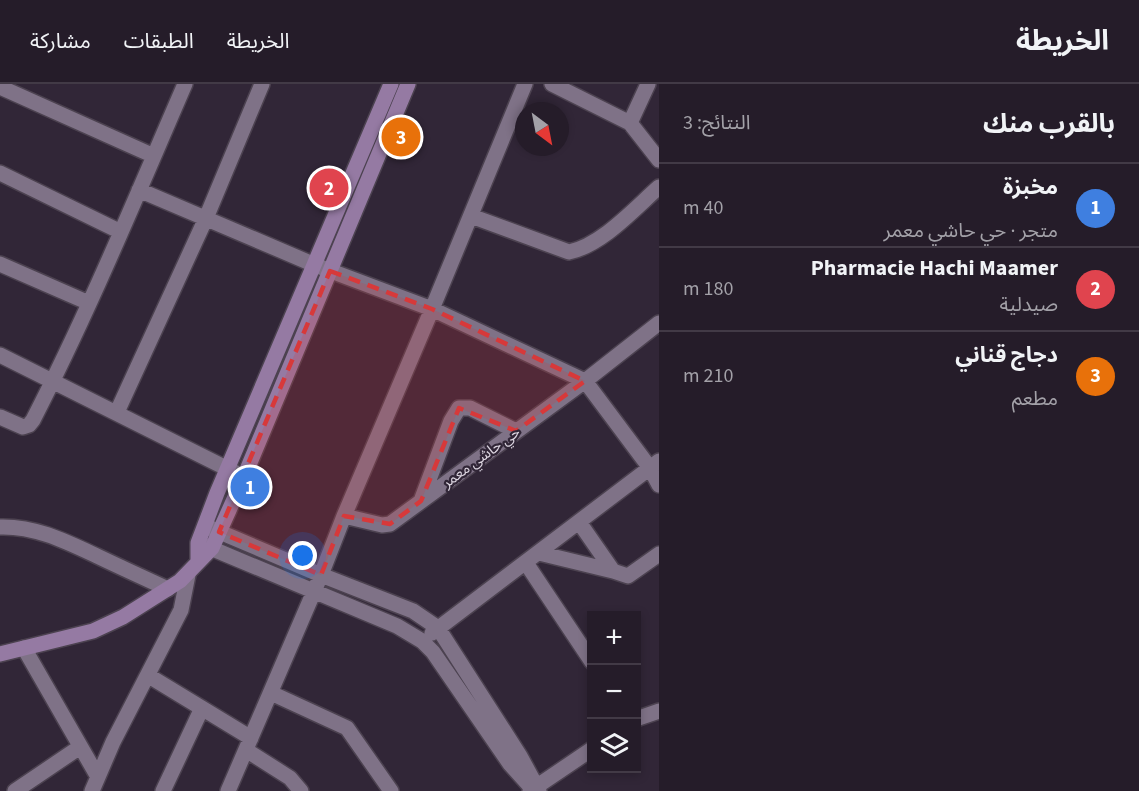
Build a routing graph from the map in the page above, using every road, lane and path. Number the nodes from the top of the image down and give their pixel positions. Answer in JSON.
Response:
{"nodes":[{"id":1,"x":185,"y":84,"type":"edge"},
{"id":2,"x":262,"y":84,"type":"edge"},
{"id":3,"x":392,"y":84,"type":"edge"},
{"id":4,"x":408,"y":84,"type":"edge"},
{"id":5,"x":525,"y":84,"type":"edge"},
{"id":6,"x":552,"y":84,"type":"edge"},
{"id":7,"x":648,"y":84,"type":"edge"},
{"id":8,"x":0,"y":86,"type":"edge"},
{"id":9,"x":630,"y":123,"type":"junction"},
{"id":10,"x":154,"y":156,"type":"junction"},
{"id":11,"x":659,"y":160,"type":"edge"},
{"id":12,"x":0,"y":173,"type":"edge"},
{"id":13,"x":659,"y":187,"type":"edge"},
{"id":14,"x":139,"y":190,"type":"junction"},
{"id":15,"x":471,"y":216,"type":"junction"},
{"id":16,"x":206,"y":219,"type":"junction"},
{"id":17,"x":121,"y":232,"type":"junction"},
{"id":18,"x":0,"y":264,"type":"edge"},
{"id":19,"x":315,"y":265,"type":"junction"},
{"id":20,"x":330,"y":271,"type":"junction"},
{"id":21,"x":89,"y":303,"type":"junction"},
{"id":22,"x":432,"y":309,"type":"junction"},
{"id":23,"x":659,"y":323,"type":"edge"},
{"id":24,"x":0,"y":355,"type":"edge"},
{"id":25,"x":54,"y":380,"type":"junction"},
{"id":26,"x":585,"y":381,"type":"junction"},
{"id":27,"x":117,"y":412,"type":"junction"},
{"id":28,"x":0,"y":417,"type":"edge"},
{"id":29,"x":516,"y":431,"type":"junction"},
{"id":30,"x":654,"y":464,"type":"edge"},
{"id":31,"x":227,"y":468,"type":"junction"},
{"id":32,"x":244,"y":477,"type":"junction"},
{"id":33,"x":659,"y":485,"type":"edge"},
{"id":34,"x":421,"y":501,"type":"junction"},
{"id":35,"x":344,"y":516,"type":"junction"},
{"id":36,"x":579,"y":522,"type":"junction"},
{"id":37,"x":0,"y":527,"type":"edge"},
{"id":38,"x":212,"y":529,"type":"junction"},
{"id":39,"x":205,"y":546,"type":"junction"},
{"id":40,"x":539,"y":553,"type":"junction"},
{"id":41,"x":659,"y":554,"type":"edge"},
{"id":42,"x":526,"y":564,"type":"junction"},
{"id":43,"x":613,"y":571,"type":"junction"},
{"id":44,"x":188,"y":575,"type":"junction"},
{"id":45,"x":321,"y":575,"type":"junction"},
{"id":46,"x":168,"y":589,"type":"junction"},
{"id":47,"x":314,"y":592,"type":"junction"},
{"id":48,"x":438,"y":628,"type":"junction"},
{"id":49,"x":422,"y":641,"type":"junction"},
{"id":50,"x":24,"y":648,"type":"junction"},
{"id":51,"x":0,"y":654,"type":"edge"},
{"id":52,"x":587,"y":656,"type":"edge"},
{"id":53,"x":149,"y":676,"type":"junction"},
{"id":54,"x":271,"y":693,"type":"junction"},
{"id":55,"x":202,"y":708,"type":"junction"},
{"id":56,"x":659,"y":711,"type":"edge"},
{"id":57,"x":641,"y":717,"type":"edge"},
{"id":58,"x":249,"y":744,"type":"junction"},
{"id":59,"x":80,"y":747,"type":"junction"},
{"id":60,"x":587,"y":752,"type":"edge"},
{"id":61,"x":95,"y":784,"type":"edge"},
{"id":62,"x":535,"y":790,"type":"edge"},
{"id":63,"x":15,"y":791,"type":"edge"},
{"id":64,"x":163,"y":791,"type":"edge"},
{"id":65,"x":228,"y":791,"type":"edge"},
{"id":66,"x":301,"y":791,"type":"edge"},
{"id":67,"x":390,"y":791,"type":"edge"}],
"edges":[{"from":1,"to":10,"type":"street"},
{"from":2,"to":16,"type":"street"},
{"from":3,"to":19,"type":"street"},
{"from":4,"to":20,"type":"street"},
{"from":5,"to":15,"type":"street"},
{"from":6,"to":9,"type":"street"},
{"from":7,"to":9,"type":"street"},
{"from":8,"to":10,"type":"street"},
{"from":9,"to":11,"type":"street"},
{"from":10,"to":14,"type":"street"},
{"from":12,"to":17,"type":"street"},
{"from":13,"to":15,"type":"street"},
{"from":14,"to":16,"type":"street"},
{"from":14,"to":17,"type":"street"},
{"from":15,"to":22,"type":"street"},
{"from":16,"to":19,"type":"street"},
{"from":16,"to":27,"type":"street"},
{"from":17,"to":21,"type":"street"},
{"from":18,"to":21,"type":"street"},
{"from":19,"to":20,"type":"street"},
{"from":19,"to":31,"type":"street"},
{"from":20,"to":22,"type":"street"},
{"from":20,"to":32,"type":"street"},
{"from":21,"to":25,"type":"street"},
{"from":22,"to":26,"type":"street"},
{"from":22,"to":35,"type":"street"},
{"from":23,"to":26,"type":"street","name":"حي حاشي معمر"},
{"from":24,"to":25,"type":"street"},
{"from":25,"to":27,"type":"street"},
{"from":25,"to":28,"type":"street"},
{"from":26,"to":29,"type":"street","name":"حي حاشي معمر"},
{"from":26,"to":30,"type":"street"},
{"from":27,"to":31,"type":"street"},
{"from":29,"to":34,"type":"street","name":"حي حاشي معمر"},
{"from":29,"to":34,"type":"street"},
{"from":30,"to":33,"type":"street"},
{"from":30,"to":36,"type":"street"},
{"from":31,"to":32,"type":"street"},
{"from":31,"to":38,"type":"street"},
{"from":32,"to":38,"type":"street"},
{"from":34,"to":35,"type":"street","name":"حي حاشي معمر"},
{"from":35,"to":45,"type":"street"},
{"from":36,"to":40,"type":"street"},
{"from":36,"to":43,"type":"street"},
{"from":37,"to":46,"type":"street"},
{"from":38,"to":39,"type":"street"},
{"from":38,"to":45,"type":"street"},
{"from":39,"to":44,"type":"street"},
{"from":39,"to":47,"type":"street"},
{"from":40,"to":42,"type":"street"},
{"from":40,"to":43,"type":"street"},
{"from":41,"to":43,"type":"street"},
{"from":42,"to":48,"type":"street"},
{"from":42,"to":52,"type":"street"},
{"from":44,"to":46,"type":"street"},
{"from":44,"to":53,"type":"street"},
{"from":45,"to":47,"type":"street"},
{"from":45,"to":48,"type":"street"},
{"from":46,"to":50,"type":"street"},
{"from":47,"to":49,"type":"street"},
{"from":47,"to":54,"type":"street"},
{"from":48,"to":49,"type":"street"},
{"from":48,"to":62,"type":"street"},
{"from":49,"to":62,"type":"street"},
{"from":50,"to":51,"type":"street"},
{"from":50,"to":59,"type":"street"},
{"from":53,"to":55,"type":"street"},
{"from":53,"to":61,"type":"street"},
{"from":54,"to":58,"type":"street"},
{"from":54,"to":67,"type":"street"},
{"from":55,"to":58,"type":"street"},
{"from":55,"to":64,"type":"street"},
{"from":56,"to":57,"type":"street"},
{"from":58,"to":65,"type":"street"},
{"from":58,"to":66,"type":"street"},
{"from":59,"to":61,"type":"street"},
{"from":59,"to":63,"type":"street"},
{"from":60,"to":62,"type":"street"}]}
